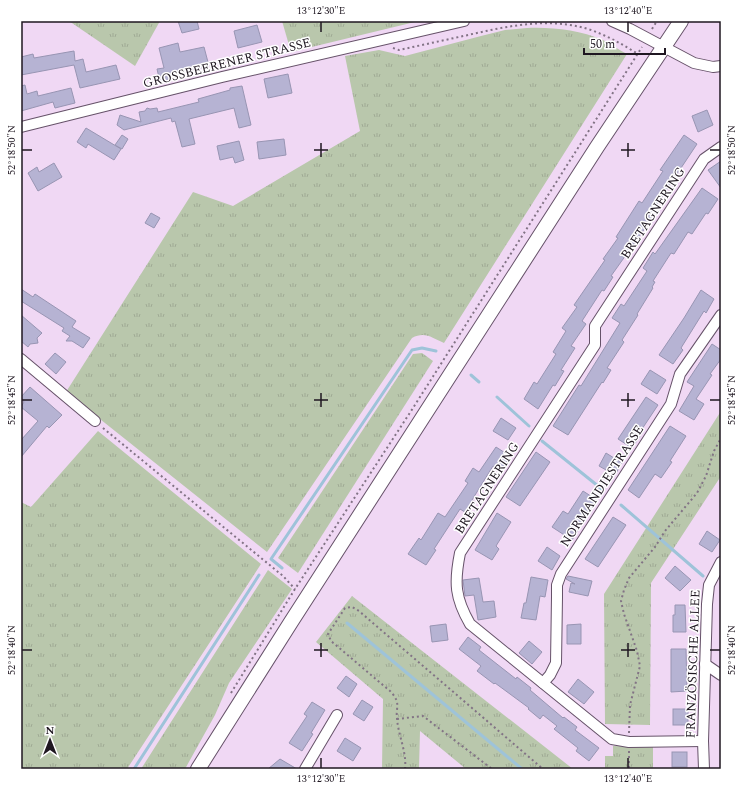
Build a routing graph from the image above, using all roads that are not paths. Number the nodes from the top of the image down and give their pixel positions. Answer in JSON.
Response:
{"nodes":[{"id":1,"x":464,"y":21,"type":"edge"},
{"id":2,"x":612,"y":21,"type":"edge"},
{"id":3,"x":681,"y":21,"type":"edge"},
{"id":4,"x":664,"y":47,"type":"junction"},
{"id":5,"x":721,"y":66,"type":"edge"},
{"id":6,"x":21,"y":127,"type":"edge"},
{"id":7,"x":721,"y":147,"type":"edge"},
{"id":8,"x":721,"y":315,"type":"edge"},
{"id":9,"x":21,"y":359,"type":"edge"},
{"id":10,"x":95,"y":421,"type":"road end"},
{"id":11,"x":721,"y":562,"type":"edge"},
{"id":12,"x":705,"y":664,"type":"junction"},
{"id":13,"x":721,"y":675,"type":"edge"},
{"id":14,"x":543,"y":683,"type":"junction"},
{"id":15,"x":337,"y":715,"type":"dead end"},
{"id":16,"x":703,"y":741,"type":"junction"},
{"id":17,"x":198,"y":769,"type":"edge"},
{"id":18,"x":305,"y":769,"type":"edge"},
{"id":19,"x":704,"y":769,"type":"edge"}],
"edges":[{"from":1,"to":6,"type":"street","name":"GROSSBEERENER STRASSE"},
{"from":2,"to":4,"type":"street"},
{"from":3,"to":4,"type":"main road"},
{"from":4,"to":5,"type":"street"},
{"from":4,"to":17,"type":"main road"},
{"from":7,"to":14,"type":"street","name":"BRETAGNERING"},
{"from":8,"to":14,"type":"street","name":"NORMANDIESTRASSE"},
{"from":9,"to":10,"type":"street"},
{"from":11,"to":12,"type":"street","name":"FRANZÖSISCHE ALLEE"},
{"from":12,"to":13,"type":"street"},
{"from":12,"to":16,"type":"street","name":"FRANZÖSISCHE ALLEE"},
{"from":14,"to":16,"type":"street","name":"BRETAGNERING"},
{"from":15,"to":18,"type":"street"},
{"from":16,"to":19,"type":"street","name":"FRANZÖSISCHE ALLEE"}]}
